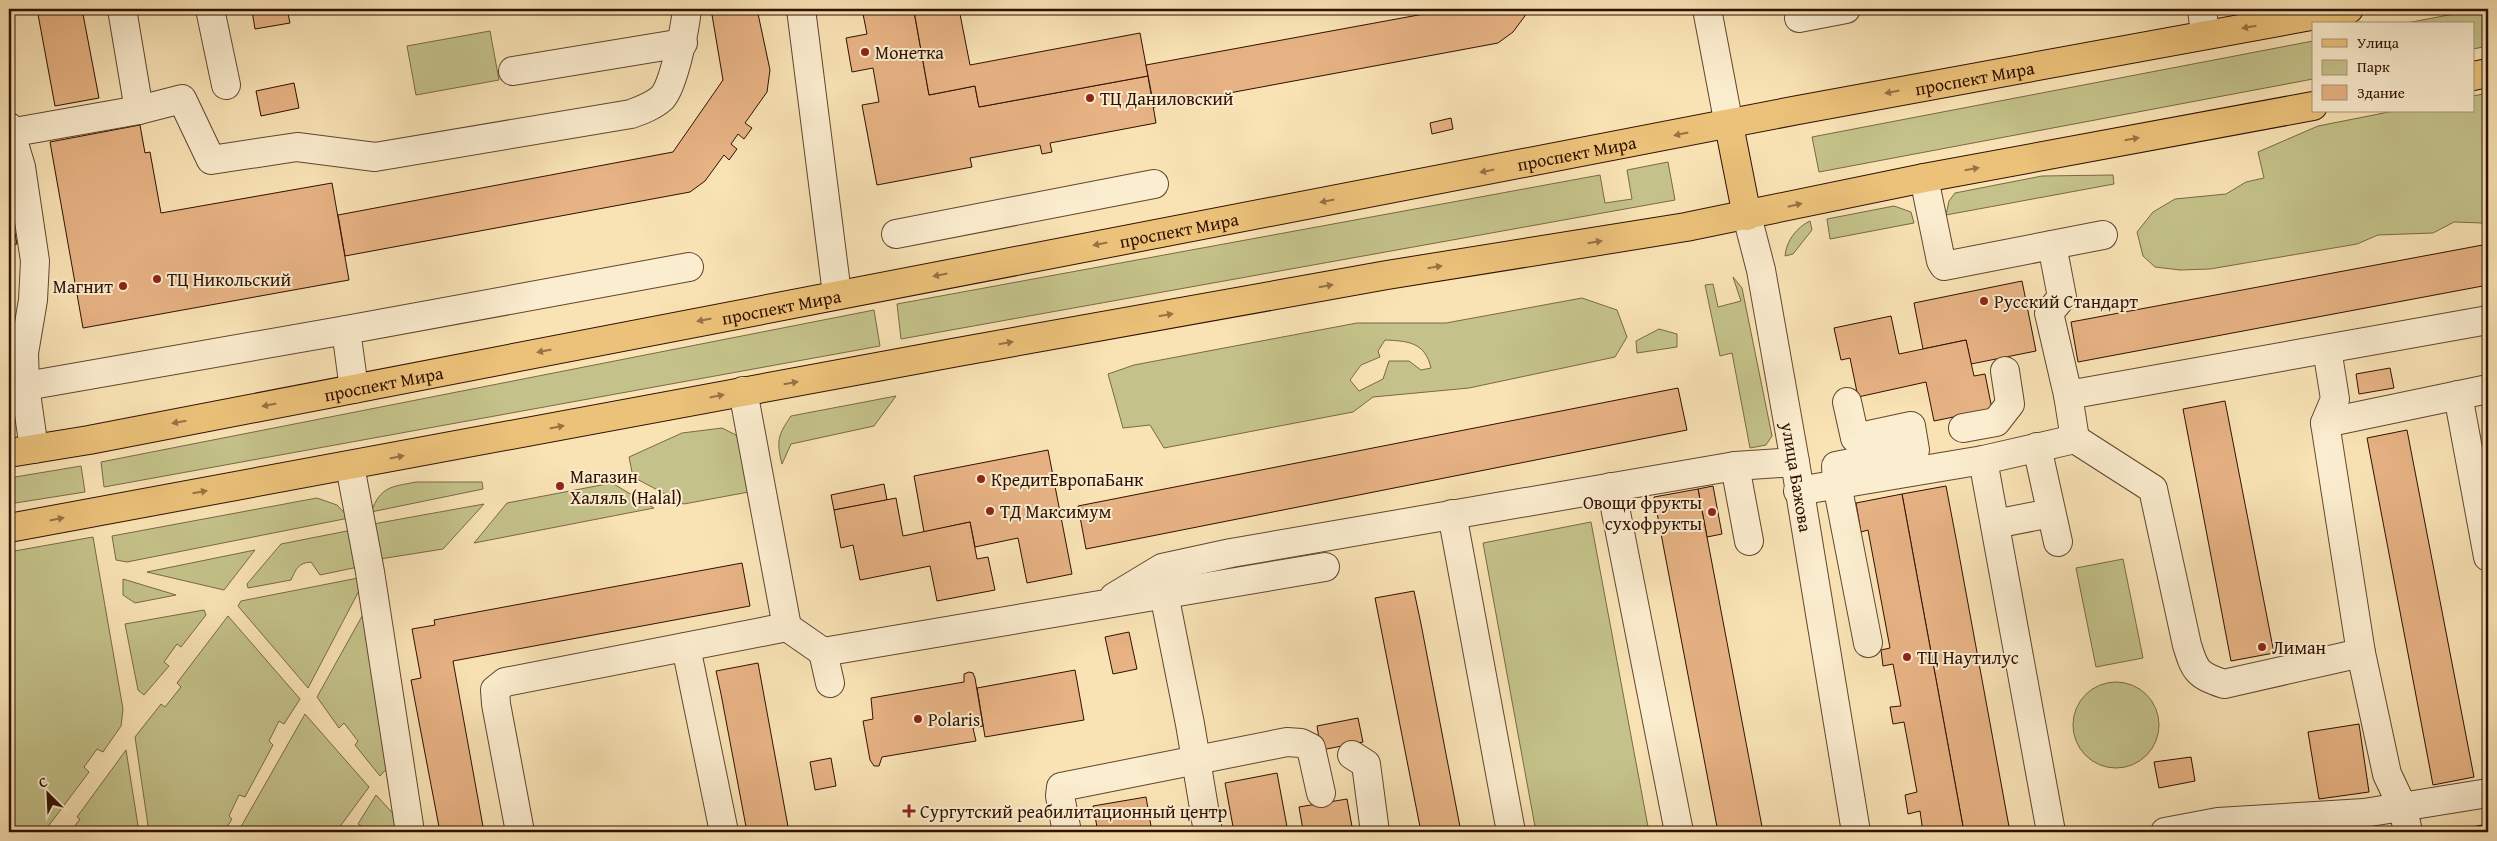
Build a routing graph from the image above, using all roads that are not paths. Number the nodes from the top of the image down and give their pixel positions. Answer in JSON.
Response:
{"nodes":[{"id":1,"x":122,"y":9,"type":"edge"},
{"id":2,"x":210,"y":9,"type":"edge"},
{"id":3,"x":687,"y":9,"type":"edge"},
{"id":4,"x":801,"y":9,"type":"edge"},
{"id":5,"x":1707,"y":9,"type":"edge"},
{"id":6,"x":1846,"y":9,"type":"edge"},
{"id":7,"x":2349,"y":9,"type":"edge"},
{"id":8,"x":1799,"y":18,"type":"dead end"},
{"id":9,"x":2203,"y":22,"type":"edge"},
{"id":10,"x":683,"y":43,"type":"junction"},
{"id":11,"x":513,"y":71,"type":"dead end"},
{"id":12,"x":2488,"y":73,"type":"edge"},
{"id":13,"x":2474,"y":76,"type":"edge"},
{"id":14,"x":226,"y":85,"type":"dead end"},
{"id":15,"x":2312,"y":106,"type":"edge"},
{"id":16,"x":139,"y":110,"type":"junction"},
{"id":17,"x":1729,"y":124,"type":"junction"},
{"id":18,"x":9,"y":131,"type":"edge"},
{"id":19,"x":1924,"y":178,"type":"junction"},
{"id":20,"x":1154,"y":184,"type":"dead end"},
{"id":21,"x":1748,"y":216,"type":"junction"},
{"id":22,"x":896,"y":234,"type":"dead end"},
{"id":23,"x":2103,"y":235,"type":"dead end"},
{"id":24,"x":2052,"y":245,"type":"junction"},
{"id":25,"x":689,"y":267,"type":"dead end"},
{"id":26,"x":837,"y":294,"type":"junction"},
{"id":27,"x":2488,"y":320,"type":"edge"},
{"id":28,"x":346,"y":330,"type":"junction"},
{"id":29,"x":2327,"y":349,"type":"junction"},
{"id":30,"x":2006,"y":371,"type":"dead end"},
{"id":31,"x":17,"y":387,"type":"edge"},
{"id":32,"x":354,"y":389,"type":"junction"},
{"id":33,"x":2488,"y":389,"type":"edge"},
{"id":34,"x":743,"y":391,"type":"junction"},
{"id":35,"x":2068,"y":395,"type":"junction"},
{"id":36,"x":2458,"y":395,"type":"junction"},
{"id":37,"x":1847,"y":402,"type":"dead end"},
{"id":38,"x":1996,"y":422,"type":"junction"},
{"id":39,"x":2325,"y":423,"type":"junction"},
{"id":40,"x":1963,"y":428,"type":"dead end"},
{"id":41,"x":2075,"y":439,"type":"junction"},
{"id":42,"x":2038,"y":447,"type":"junction"},
{"id":43,"x":21,"y":451,"type":"edge"},
{"id":44,"x":1993,"y":457,"type":"junction"},
{"id":45,"x":1795,"y":462,"type":"junction"},
{"id":46,"x":350,"y":466,"type":"junction"},
{"id":47,"x":1735,"y":466,"type":"junction"},
{"id":48,"x":1837,"y":484,"type":"junction"},
{"id":49,"x":1611,"y":487,"type":"junction"},
{"id":50,"x":1798,"y":491,"type":"junction"},
{"id":51,"x":2051,"y":513,"type":"junction"},
{"id":52,"x":1452,"y":514,"type":"junction"},
{"id":53,"x":1995,"y":524,"type":"junction"},
{"id":54,"x":9,"y":528,"type":"edge"},
{"id":55,"x":1750,"y":541,"type":"dead end"},
{"id":56,"x":2058,"y":542,"type":"dead end"},
{"id":57,"x":1230,"y":554,"type":"junction"},
{"id":58,"x":2488,"y":557,"type":"edge"},
{"id":59,"x":1324,"y":568,"type":"dead end"},
{"id":60,"x":1236,"y":582,"type":"junction"},
{"id":61,"x":1164,"y":594,"type":"junction"},
{"id":62,"x":1100,"y":605,"type":"junction"},
{"id":63,"x":787,"y":627,"type":"junction"},
{"id":64,"x":1868,"y":643,"type":"dead end"},
{"id":65,"x":686,"y":647,"type":"junction"},
{"id":66,"x":823,"y":652,"type":"junction"},
{"id":67,"x":2361,"y":653,"type":"junction"},
{"id":68,"x":830,"y":683,"type":"dead end"},
{"id":69,"x":1352,"y":755,"type":"dead end"},
{"id":70,"x":1195,"y":759,"type":"junction"},
{"id":71,"x":1321,"y":793,"type":"dead end"},
{"id":72,"x":2488,"y":793,"type":"edge"},
{"id":73,"x":2405,"y":820,"type":"edge"},
{"id":74,"x":410,"y":832,"type":"edge"},
{"id":75,"x":520,"y":832,"type":"edge"},
{"id":76,"x":724,"y":832,"type":"edge"},
{"id":77,"x":1067,"y":832,"type":"edge"},
{"id":78,"x":1208,"y":832,"type":"edge"},
{"id":79,"x":1375,"y":832,"type":"edge"},
{"id":80,"x":1511,"y":832,"type":"edge"},
{"id":81,"x":1679,"y":832,"type":"edge"},
{"id":82,"x":1856,"y":832,"type":"edge"},
{"id":83,"x":2051,"y":832,"type":"edge"},
{"id":84,"x":2165,"y":832,"type":"edge"}],
"edges":[{"from":1,"to":16,"type":"street"},
{"from":2,"to":14,"type":"street"},
{"from":3,"to":10,"type":"street"},
{"from":4,"to":26,"type":"street"},
{"from":5,"to":17,"type":"street"},
{"from":6,"to":8,"type":"street"},
{"from":7,"to":9,"type":"main road","name":"проспект Мира","one_way":true},
{"from":9,"to":17,"type":"main road","name":"проспект Мира","one_way":true},
{"from":10,"to":11,"type":"street"},
{"from":10,"to":16,"type":"street"},
{"from":12,"to":13,"type":"main road"},
{"from":19,"to":15,"type":"main road","one_way":true},
{"from":16,"to":18,"type":"street"},
{"from":17,"to":21,"type":"main road","name":"улица Бажова"},
{"from":17,"to":26,"type":"main road","name":"проспект Мира","one_way":true},
{"from":18,"to":31,"type":"street"},
{"from":21,"to":19,"type":"main road","one_way":true},
{"from":19,"to":24,"type":"street"},
{"from":20,"to":22,"type":"street"},
{"from":34,"to":21,"type":"main road","one_way":true},
{"from":21,"to":45,"type":"street","name":"улица Бажова"},
{"from":23,"to":24,"type":"street"},
{"from":24,"to":35,"type":"street"},
{"from":25,"to":28,"type":"street"},
{"from":26,"to":32,"type":"main road","name":"проспект Мира","one_way":true},
{"from":27,"to":29,"type":"street"},
{"from":28,"to":31,"type":"street"},
{"from":28,"to":32,"type":"street"},
{"from":29,"to":35,"type":"street"},
{"from":29,"to":39,"type":"street"},
{"from":30,"to":38,"type":"street"},
{"from":31,"to":43,"type":"street"},
{"from":32,"to":43,"type":"main road","name":"проспект Мира","one_way":true},
{"from":33,"to":36,"type":"street"},
{"from":46,"to":34,"type":"main road","one_way":true},
{"from":34,"to":63,"type":"street"},
{"from":35,"to":41,"type":"street"},
{"from":36,"to":39,"type":"street"},
{"from":36,"to":58,"type":"street"},
{"from":37,"to":48,"type":"street"},
{"from":38,"to":40,"type":"street"},
{"from":38,"to":44,"type":"street"},
{"from":39,"to":67,"type":"street"},
{"from":41,"to":42,"type":"street"},
{"from":41,"to":67,"type":"street"},
{"from":42,"to":44,"type":"street"},
{"from":42,"to":51,"type":"street"},
{"from":44,"to":48,"type":"street"},
{"from":44,"to":53,"type":"street"},
{"from":45,"to":47,"type":"street"},
{"from":45,"to":50,"type":"street","name":"улица Бажова"},
{"from":54,"to":46,"type":"main road","one_way":true},
{"from":46,"to":74,"type":"street"},
{"from":47,"to":49,"type":"street"},
{"from":47,"to":55,"type":"street"},
{"from":48,"to":50,"type":"street"},
{"from":48,"to":64,"type":"street"},
{"from":49,"to":52,"type":"street"},
{"from":49,"to":81,"type":"street"},
{"from":50,"to":82,"type":"street","name":"улица Бажова"},
{"from":51,"to":53,"type":"street"},
{"from":51,"to":56,"type":"street"},
{"from":52,"to":57,"type":"street"},
{"from":52,"to":80,"type":"street"},
{"from":53,"to":83,"type":"street"},
{"from":57,"to":60,"type":"street"},
{"from":57,"to":62,"type":"street"},
{"from":59,"to":60,"type":"street"},
{"from":60,"to":61,"type":"street"},
{"from":61,"to":62,"type":"street"},
{"from":61,"to":70,"type":"street"},
{"from":62,"to":66,"type":"street"},
{"from":63,"to":65,"type":"street"},
{"from":63,"to":66,"type":"street"},
{"from":65,"to":75,"type":"street"},
{"from":65,"to":76,"type":"street"},
{"from":66,"to":68,"type":"street"},
{"from":67,"to":73,"type":"street"},
{"from":69,"to":79,"type":"street"},
{"from":70,"to":71,"type":"street"},
{"from":70,"to":77,"type":"street"},
{"from":70,"to":78,"type":"street"},
{"from":72,"to":73,"type":"street"},
{"from":73,"to":84,"type":"street"}]}
